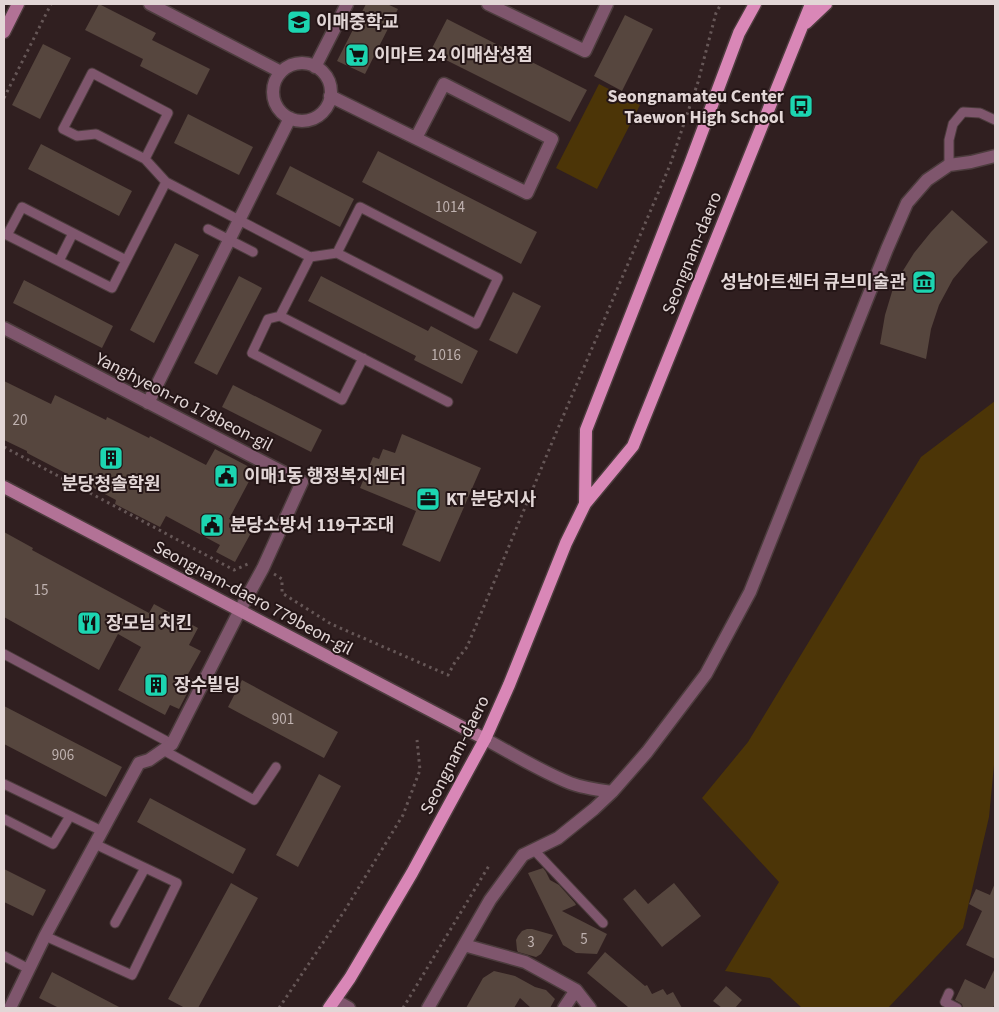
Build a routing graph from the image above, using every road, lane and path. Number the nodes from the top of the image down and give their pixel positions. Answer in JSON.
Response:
{"nodes":[{"id":1,"x":18,"y":4,"type":"edge"},
{"id":2,"x":51,"y":4,"type":"edge"},
{"id":3,"x":150,"y":4,"type":"edge"},
{"id":4,"x":347,"y":4,"type":"edge"},
{"id":5,"x":488,"y":4,"type":"edge"},
{"id":6,"x":607,"y":4,"type":"edge"},
{"id":7,"x":721,"y":4,"type":"edge"},
{"id":8,"x":755,"y":4,"type":"edge"},
{"id":9,"x":811,"y":4,"type":"edge"},
{"id":10,"x":826,"y":4,"type":"edge"},
{"id":11,"x":803,"y":26,"type":"junction"},
{"id":12,"x":4,"y":32,"type":"edge"},
{"id":13,"x":315,"y":66,"type":"junction"},
{"id":14,"x":281,"y":72,"type":"junction"},
{"id":15,"x":330,"y":96,"type":"junction"},
{"id":16,"x":4,"y":98,"type":"edge"},
{"id":17,"x":290,"y":118,"type":"junction"},
{"id":18,"x":995,"y":120,"type":"edge"},
{"id":19,"x":416,"y":138,"type":"junction"},
{"id":20,"x":995,"y":156,"type":"edge"},
{"id":21,"x":145,"y":159,"type":"junction"},
{"id":22,"x":949,"y":165,"type":"junction"},
{"id":23,"x":166,"y":182,"type":"junction"},
{"id":24,"x":239,"y":221,"type":"junction"},
{"id":25,"x":208,"y":229,"type":"dead end"},
{"id":26,"x":73,"y":233,"type":"junction"},
{"id":27,"x":230,"y":240,"type":"junction"},
{"id":28,"x":253,"y":252,"type":"dead end"},
{"id":29,"x":337,"y":253,"type":"junction"},
{"id":30,"x":310,"y":257,"type":"junction"},
{"id":31,"x":126,"y":260,"type":"junction"},
{"id":32,"x":59,"y":261,"type":"junction"},
{"id":33,"x":280,"y":316,"type":"junction"},
{"id":34,"x":4,"y":328,"type":"edge"},
{"id":35,"x":363,"y":358,"type":"junction"},
{"id":36,"x":448,"y":402,"type":"dead end"},
{"id":37,"x":148,"y":403,"type":"junction"},
{"id":38,"x":4,"y":447,"type":"edge"},
{"id":39,"x":4,"y":487,"type":"edge"},
{"id":40,"x":585,"y":504,"type":"junction"},
{"id":41,"x":263,"y":568,"type":"junction"},
{"id":42,"x":240,"y":610,"type":"junction"},
{"id":43,"x":4,"y":654,"type":"edge"},
{"id":44,"x":485,"y":739,"type":"junction"},
{"id":45,"x":417,"y":740,"type":"dead end"},
{"id":46,"x":168,"y":747,"type":"junction"},
{"id":47,"x":276,"y":767,"type":"dead end"},
{"id":48,"x":4,"y":784,"type":"edge"},
{"id":49,"x":612,"y":792,"type":"junction"},
{"id":50,"x":70,"y":816,"type":"junction"},
{"id":51,"x":4,"y":819,"type":"edge"},
{"id":52,"x":102,"y":831,"type":"junction"},
{"id":53,"x":95,"y":844,"type":"junction"},
{"id":54,"x":534,"y":850,"type":"junction"},
{"id":55,"x":490,"y":864,"type":"dead end"},
{"id":56,"x":145,"y":868,"type":"junction"},
{"id":57,"x":114,"y":922,"type":"dead end"},
{"id":58,"x":603,"y":923,"type":"dead end"},
{"id":59,"x":45,"y":936,"type":"junction"},
{"id":60,"x":464,"y":945,"type":"junction"},
{"id":61,"x":4,"y":956,"type":"edge"},
{"id":62,"x":29,"y":969,"type":"junction"},
{"id":63,"x":576,"y":990,"type":"junction"},
{"id":64,"x":948,"y":993,"type":"dead end"},
{"id":65,"x":332,"y":1004,"type":"edge"},
{"id":66,"x":10,"y":1008,"type":"edge"},
{"id":67,"x":279,"y":1008,"type":"edge"},
{"id":68,"x":349,"y":1008,"type":"edge"},
{"id":69,"x":403,"y":1008,"type":"edge"},
{"id":70,"x":428,"y":1008,"type":"edge"},
{"id":71,"x":564,"y":1008,"type":"edge"},
{"id":72,"x":590,"y":1008,"type":"edge"},
{"id":73,"x":957,"y":1008,"type":"edge"}],
"edges":[{"from":1,"to":12,"type":"street"},
{"from":2,"to":16,"type":"path"},
{"from":3,"to":14,"type":"street"},
{"from":4,"to":13,"type":"street"},
{"from":5,"to":6,"type":"street"},
{"from":7,"to":41,"type":"path"},
{"from":8,"to":40,"type":"main road","name":"Seongnam-daero"},
{"from":9,"to":11,"type":"main road","name":"Seongnam-daero"},
{"from":10,"to":11,"type":"main road"},
{"from":11,"to":40,"type":"main road","name":"Seongnam-daero"},
{"from":13,"to":14,"type":"street"},
{"from":13,"to":15,"type":"street"},
{"from":14,"to":17,"type":"street"},
{"from":15,"to":17,"type":"street"},
{"from":15,"to":19,"type":"street"},
{"from":17,"to":24,"type":"street"},
{"from":18,"to":22,"type":"lane"},
{"from":19,"to":19,"type":"street"},
{"from":20,"to":22,"type":"street"},
{"from":21,"to":21,"type":"lane"},
{"from":21,"to":23,"type":"lane"},
{"from":22,"to":49,"type":"street"},
{"from":23,"to":24,"type":"lane"},
{"from":23,"to":31,"type":"lane"},
{"from":24,"to":27,"type":"street"},
{"from":24,"to":30,"type":"lane"},
{"from":25,"to":27,"type":"lane"},
{"from":26,"to":31,"type":"lane"},
{"from":26,"to":32,"type":"lane"},
{"from":26,"to":32,"type":"lane"},
{"from":27,"to":28,"type":"lane"},
{"from":27,"to":37,"type":"street"},
{"from":29,"to":29,"type":"lane"},
{"from":29,"to":30,"type":"lane"},
{"from":30,"to":33,"type":"lane"},
{"from":31,"to":32,"type":"lane"},
{"from":33,"to":35,"type":"lane"},
{"from":33,"to":35,"type":"lane"},
{"from":34,"to":37,"type":"street","name":"Yanghyeon-ro 178beon-gil"},
{"from":35,"to":36,"type":"lane"},
{"from":37,"to":41,"type":"street","name":"Yanghyeon-ro 178beon-gil"},
{"from":38,"to":41,"type":"path"},
{"from":39,"to":42,"type":"street","name":"Seongnam-daero 779beon-gil"},
{"from":40,"to":44,"type":"main road","name":"Seongnam-daero"},
{"from":41,"to":42,"type":"street","name":"Yanghyeon-ro 178beon-gil"},
{"from":42,"to":44,"type":"street","name":"Seongnam-daero 779beon-gil"},
{"from":42,"to":46,"type":"street","name":"Yanghyeon-ro 178beon-gil"},
{"from":43,"to":46,"type":"lane"},
{"from":44,"to":49,"type":"street"},
{"from":44,"to":65,"type":"main road","name":"Seongnam-daero"},
{"from":45,"to":67,"type":"path"},
{"from":46,"to":47,"type":"lane"},
{"from":46,"to":52,"type":"street"},
{"from":48,"to":50,"type":"lane"},
{"from":49,"to":54,"type":"street"},
{"from":50,"to":51,"type":"lane"},
{"from":50,"to":52,"type":"lane"},
{"from":52,"to":53,"type":"street"},
{"from":53,"to":56,"type":"lane"},
{"from":53,"to":59,"type":"street"},
{"from":54,"to":58,"type":"lane"},
{"from":54,"to":60,"type":"street"},
{"from":55,"to":69,"type":"path"},
{"from":56,"to":57,"type":"lane"},
{"from":56,"to":59,"type":"lane"},
{"from":59,"to":62,"type":"street"},
{"from":60,"to":63,"type":"street"},
{"from":60,"to":70,"type":"street"},
{"from":61,"to":62,"type":"lane"},
{"from":62,"to":66,"type":"street"},
{"from":63,"to":71,"type":"street"},
{"from":63,"to":72,"type":"street"},
{"from":64,"to":73,"type":"lane"},
{"from":65,"to":68,"type":"street"}]}
